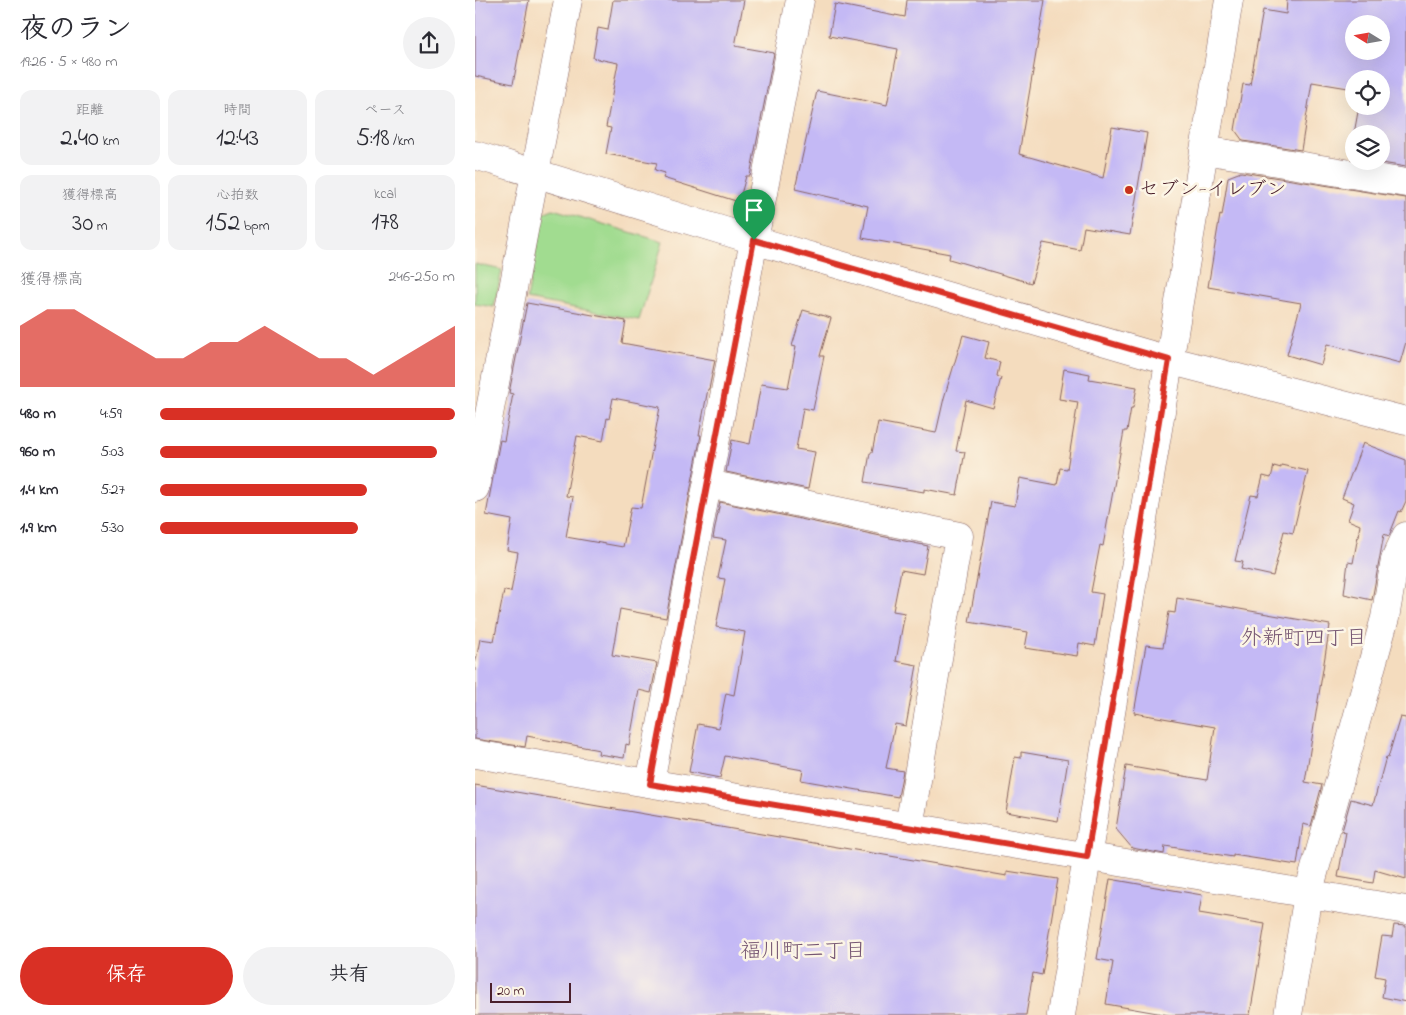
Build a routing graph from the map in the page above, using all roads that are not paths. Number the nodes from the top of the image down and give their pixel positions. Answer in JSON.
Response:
{"nodes":[{"id":1,"x":567,"y":0,"type":"edge"},
{"id":2,"x":800,"y":0,"type":"edge"},
{"id":3,"x":1229,"y":0,"type":"edge"},
{"id":4,"x":1204,"y":150,"type":"junction"},
{"id":5,"x":475,"y":154,"type":"edge"},
{"id":6,"x":535,"y":173,"type":"junction"},
{"id":7,"x":1406,"y":183,"type":"edge"},
{"id":8,"x":754,"y":240,"type":"junction"},
{"id":9,"x":1169,"y":360,"type":"junction"},
{"id":10,"x":1406,"y":421,"type":"edge"},
{"id":11,"x":707,"y":484,"type":"junction"},
{"id":12,"x":475,"y":488,"type":"edge"},
{"id":13,"x":1406,"y":536,"type":"edge"},
{"id":14,"x":475,"y":754,"type":"edge"},
{"id":15,"x":650,"y":784,"type":"junction"},
{"id":16,"x":909,"y":827,"type":"junction"},
{"id":17,"x":1087,"y":857,"type":"junction"},
{"id":18,"x":1309,"y":894,"type":"junction"},
{"id":19,"x":1406,"y":910,"type":"edge"},
{"id":20,"x":1061,"y":1015,"type":"edge"},
{"id":21,"x":1288,"y":1015,"type":"edge"}],
"edges":[{"from":1,"to":6,"type":"street"},
{"from":2,"to":8,"type":"street"},
{"from":3,"to":4,"type":"street"},
{"from":4,"to":7,"type":"street"},
{"from":4,"to":9,"type":"street"},
{"from":5,"to":6,"type":"street"},
{"from":6,"to":8,"type":"street"},
{"from":6,"to":12,"type":"street"},
{"from":8,"to":9,"type":"street"},
{"from":8,"to":11,"type":"street"},
{"from":9,"to":10,"type":"street"},
{"from":9,"to":17,"type":"street"},
{"from":11,"to":15,"type":"street"},
{"from":11,"to":16,"type":"street"},
{"from":13,"to":18,"type":"street"},
{"from":14,"to":15,"type":"street"},
{"from":15,"to":16,"type":"street"},
{"from":16,"to":17,"type":"street"},
{"from":17,"to":18,"type":"street"},
{"from":17,"to":20,"type":"street"},
{"from":18,"to":19,"type":"street"},
{"from":18,"to":21,"type":"street"}]}
